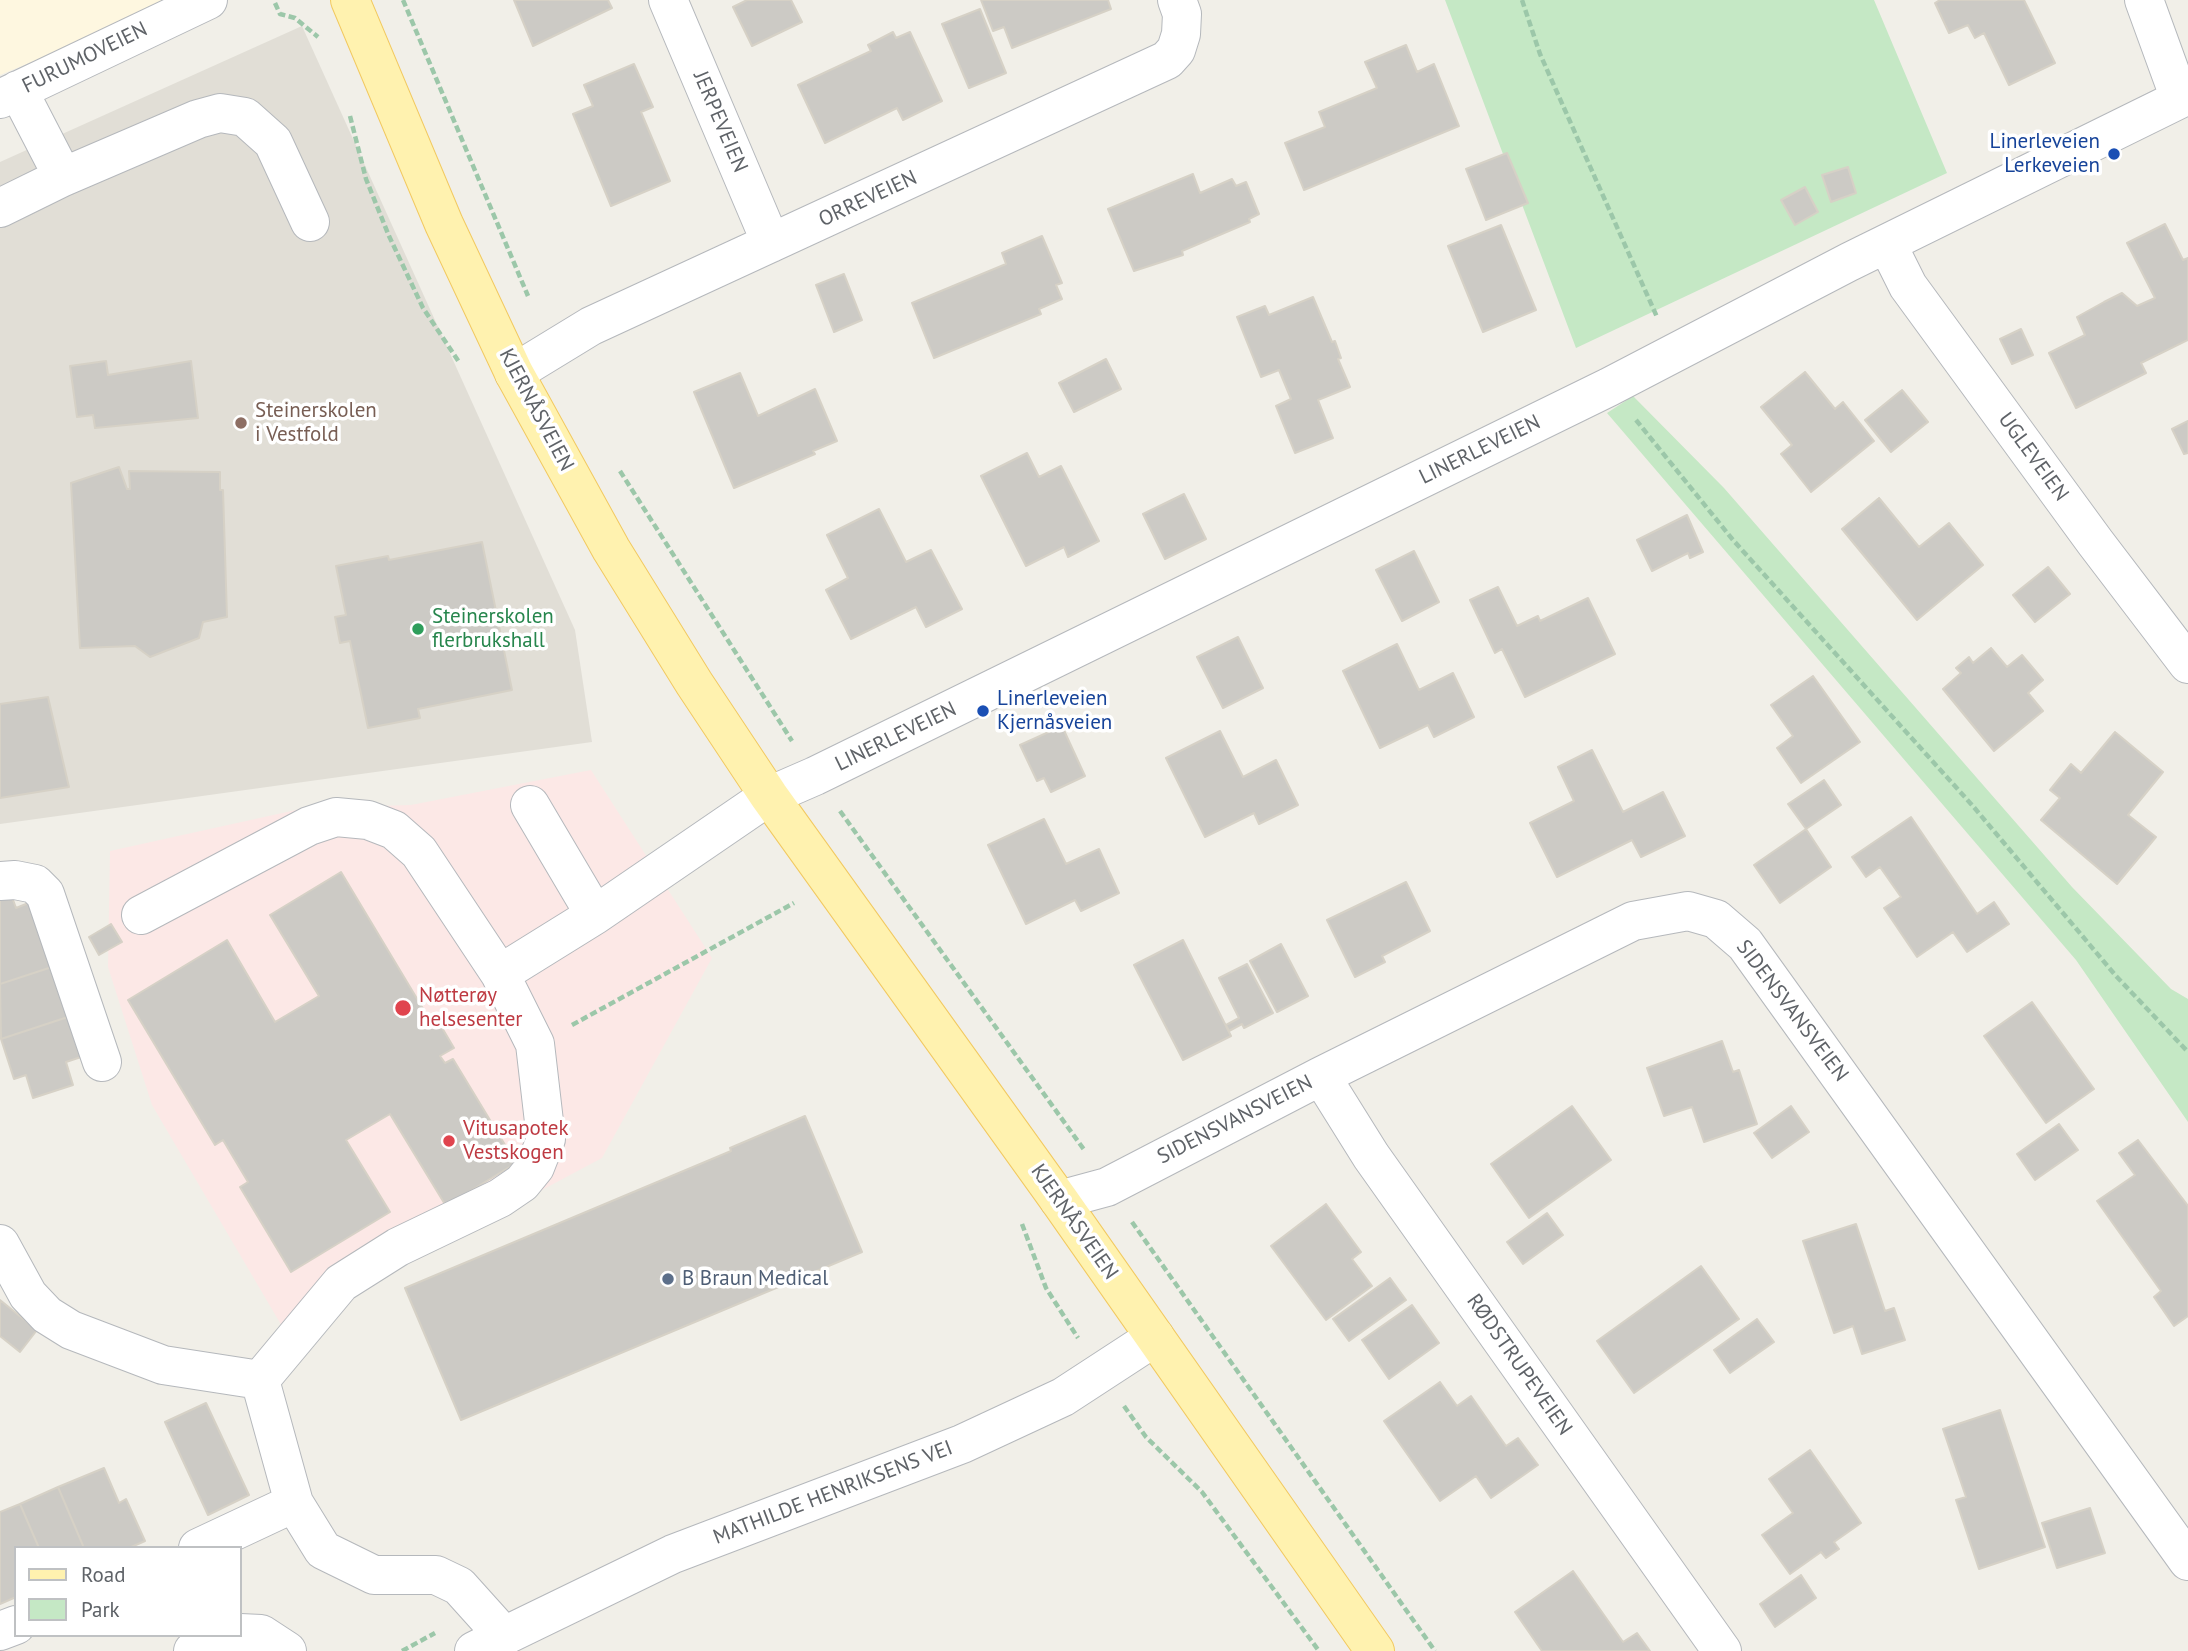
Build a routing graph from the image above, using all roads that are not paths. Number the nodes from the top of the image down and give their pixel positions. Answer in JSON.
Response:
{"nodes":[{"id":1,"x":350,"y":0,"type":"edge"},
{"id":2,"x":668,"y":0,"type":"edge"},
{"id":3,"x":1177,"y":0,"type":"edge"},
{"id":4,"x":2144,"y":0,"type":"edge"},
{"id":5,"x":192,"y":3,"type":"edge"},
{"id":6,"x":9,"y":94,"type":"edge"},
{"id":7,"x":2184,"y":97,"type":"edge"},
{"id":8,"x":63,"y":177,"type":"junction"},
{"id":9,"x":0,"y":208,"type":"edge"},
{"id":10,"x":310,"y":222,"type":"dead end"},
{"id":11,"x":771,"y":243,"type":"junction"},
{"id":12,"x":1888,"y":246,"type":"junction"},
{"id":13,"x":514,"y":373,"type":"junction"},
{"id":14,"x":2184,"y":651,"type":"edge"},
{"id":15,"x":769,"y":796,"type":"junction"},
{"id":16,"x":530,"y":805,"type":"dead end"},
{"id":17,"x":0,"y":880,"type":"edge"},
{"id":18,"x":141,"y":915,"type":"dead end"},
{"id":19,"x":595,"y":915,"type":"junction"},
{"id":20,"x":500,"y":974,"type":"junction"},
{"id":21,"x":102,"y":1062,"type":"dead end"},
{"id":22,"x":1321,"y":1076,"type":"junction"},
{"id":23,"x":1059,"y":1200,"type":"junction"},
{"id":24,"x":0,"y":1244,"type":"edge"},
{"id":25,"x":1155,"y":1337,"type":"junction"},
{"id":26,"x":260,"y":1380,"type":"junction"},
{"id":27,"x":294,"y":1503,"type":"junction"},
{"id":28,"x":202,"y":1546,"type":"edge"},
{"id":29,"x":2188,"y":1561,"type":"edge"},
{"id":30,"x":242,"y":1633,"type":"edge"},
{"id":31,"x":220,"y":1637,"type":"edge"},
{"id":32,"x":489,"y":1644,"type":"edge"},
{"id":33,"x":193,"y":1651,"type":"edge"},
{"id":34,"x":286,"y":1651,"type":"edge"},
{"id":35,"x":1375,"y":1651,"type":"edge"},
{"id":36,"x":1722,"y":1651,"type":"edge"}],
"edges":[{"from":1,"to":13,"type":"main road","name":"KJERNÅSVEIEN"},
{"from":2,"to":11,"type":"street","name":"JERPEVEIEN"},
{"from":3,"to":11,"type":"street","name":"ORREVEIEN"},
{"from":4,"to":7,"type":"street"},
{"from":5,"to":6,"type":"street","name":"FURUMOVEIEN"},
{"from":6,"to":8,"type":"street"},
{"from":7,"to":12,"type":"street","name":"LINERLEVEIEN"},
{"from":8,"to":9,"type":"street"},
{"from":8,"to":10,"type":"street"},
{"from":11,"to":13,"type":"street","name":"ORREVEIEN"},
{"from":12,"to":14,"type":"street","name":"UGLEVEIEN"},
{"from":12,"to":15,"type":"street","name":"LINERLEVEIEN"},
{"from":13,"to":15,"type":"main road","name":"KJERNÅSVEIEN"},
{"from":15,"to":19,"type":"street"},
{"from":15,"to":23,"type":"main road","name":"KJERNÅSVEIEN"},
{"from":16,"to":19,"type":"street"},
{"from":17,"to":21,"type":"street"},
{"from":18,"to":20,"type":"street"},
{"from":19,"to":20,"type":"street"},
{"from":20,"to":26,"type":"street"},
{"from":22,"to":23,"type":"street","name":"SIDENSVANSVEIEN"},
{"from":22,"to":29,"type":"street","name":"SIDENSVANSVEIEN"},
{"from":22,"to":36,"type":"street","name":"RØDSTRUPEVEIEN"},
{"from":23,"to":25,"type":"main road","name":"KJERNÅSVEIEN"},
{"from":24,"to":26,"type":"street"},
{"from":25,"to":32,"type":"street","name":"MATHILDE HENRIKSENS VEI"},
{"from":25,"to":35,"type":"main road","name":"KJERNÅSVEIEN"},
{"from":26,"to":27,"type":"street","name":"MATHILDE HENRIKSENS VEI"},
{"from":27,"to":28,"type":"street"},
{"from":27,"to":32,"type":"street","name":"MATHILDE HENRIKSENS VEI"},
{"from":30,"to":34,"type":"street"},
{"from":31,"to":33,"type":"street"}]}
